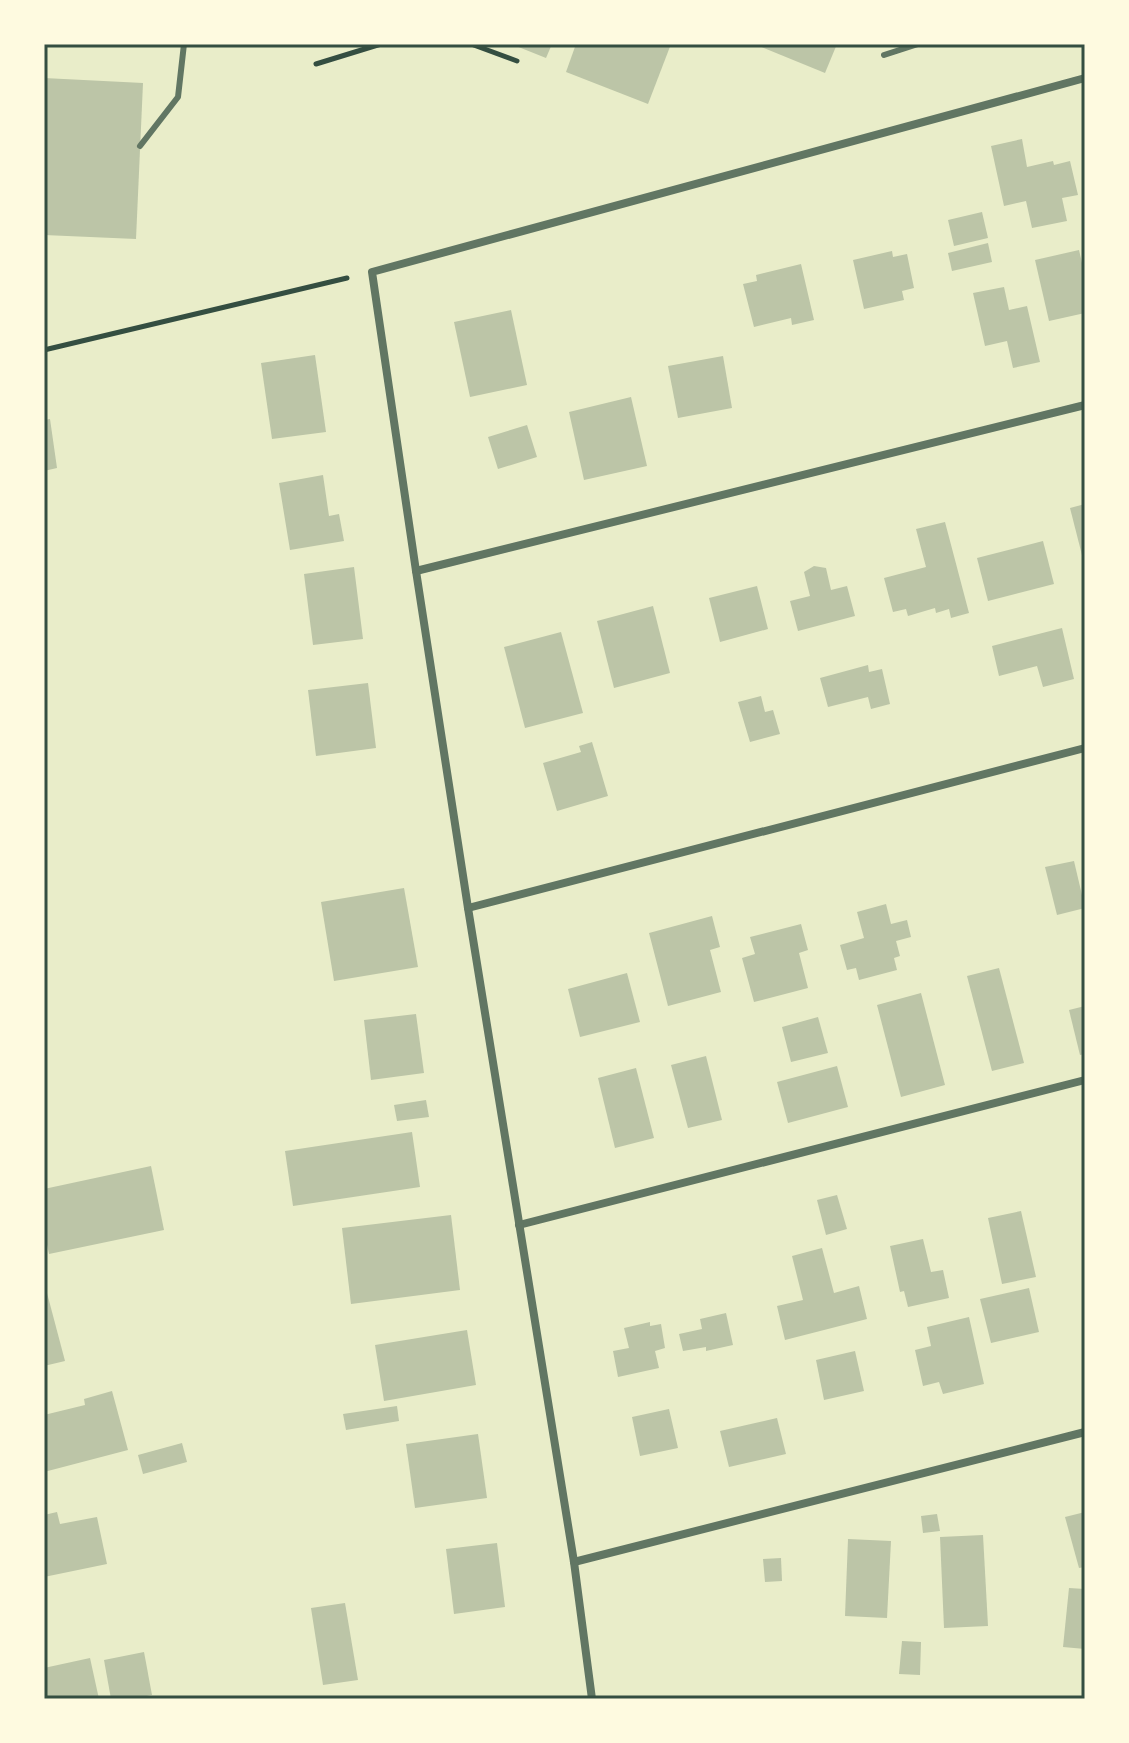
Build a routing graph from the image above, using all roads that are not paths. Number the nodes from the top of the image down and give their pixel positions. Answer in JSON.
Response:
{"nodes":[{"id":1,"x":184,"y":44,"type":"edge"},
{"id":2,"x":918,"y":44,"type":"edge"},
{"id":3,"x":884,"y":55,"type":"dead end"},
{"id":4,"x":1085,"y":78,"type":"edge"},
{"id":5,"x":140,"y":146,"type":"dead end"},
{"id":6,"x":1085,"y":405,"type":"edge"},
{"id":7,"x":416,"y":571,"type":"junction"},
{"id":8,"x":1085,"y":748,"type":"edge"},
{"id":9,"x":468,"y":908,"type":"junction"},
{"id":10,"x":1085,"y":1080,"type":"edge"},
{"id":11,"x":519,"y":1225,"type":"junction"},
{"id":12,"x":1085,"y":1432,"type":"edge"},
{"id":13,"x":574,"y":1562,"type":"junction"},
{"id":14,"x":592,"y":1699,"type":"edge"}],
"edges":[{"from":1,"to":5,"type":"lane"},
{"from":2,"to":3,"type":"lane"},
{"from":4,"to":7,"type":"street"},
{"from":6,"to":7,"type":"street"},
{"from":7,"to":9,"type":"street"},
{"from":8,"to":9,"type":"street"},
{"from":9,"to":11,"type":"street"},
{"from":10,"to":11,"type":"street"},
{"from":11,"to":13,"type":"street"},
{"from":12,"to":13,"type":"street"},
{"from":13,"to":14,"type":"street"}]}
